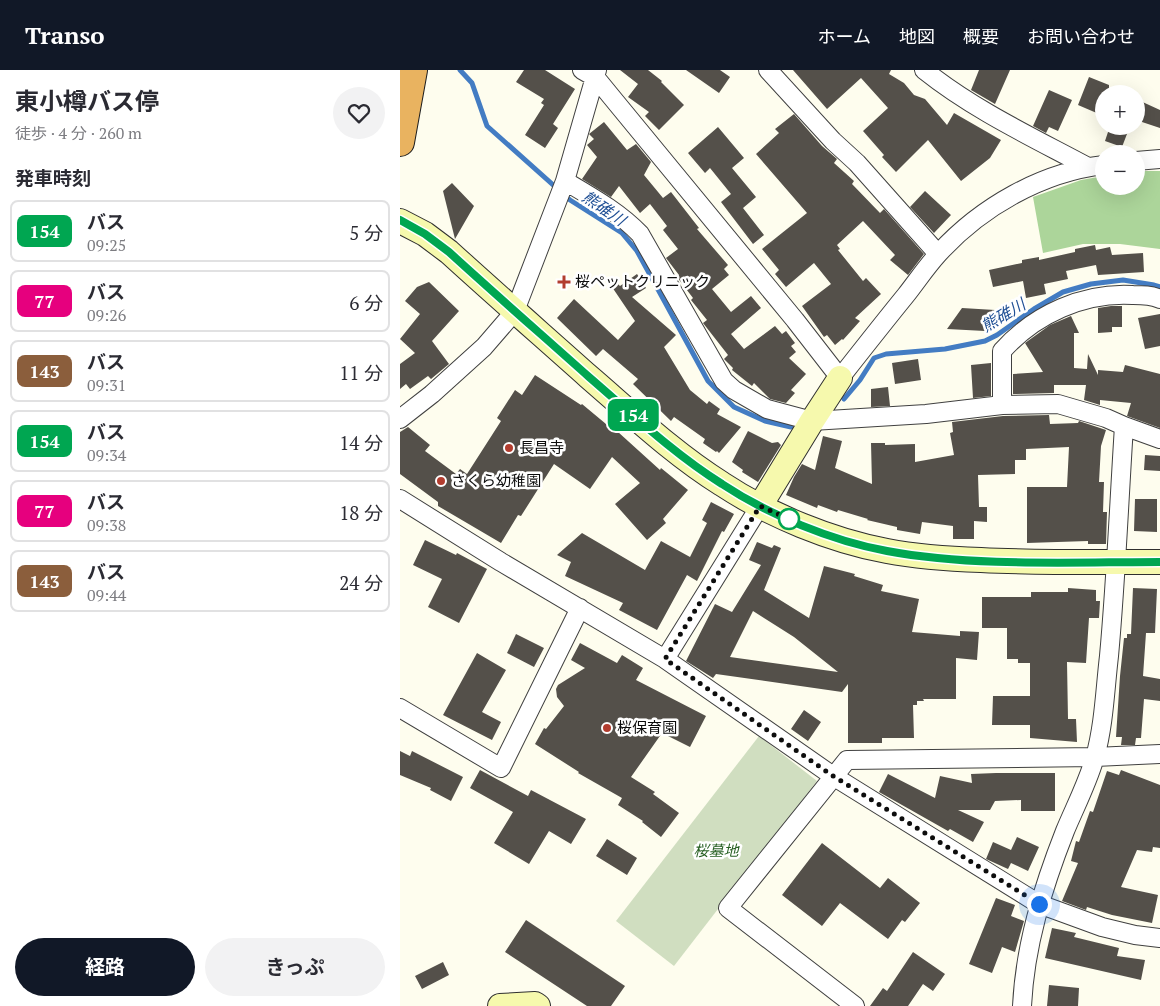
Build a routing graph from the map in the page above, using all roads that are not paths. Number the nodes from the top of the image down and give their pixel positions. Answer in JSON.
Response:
{"nodes":[{"id":1,"x":413,"y":70,"type":"edge"},
{"id":2,"x":768,"y":70,"type":"edge"},
{"id":3,"x":924,"y":70,"type":"edge"},
{"id":4,"x":592,"y":73,"type":"edge"},
{"id":5,"x":400,"y":142,"type":"edge"},
{"id":6,"x":1160,"y":159,"type":"edge"},
{"id":7,"x":1145,"y":160,"type":"edge"},
{"id":8,"x":1095,"y":166,"type":"edge"},
{"id":9,"x":1095,"y":166,"type":"edge"},
{"id":10,"x":565,"y":181,"type":"junction"},
{"id":11,"x":400,"y":220,"type":"edge"},
{"id":12,"x":938,"y":254,"type":"junction"},
{"id":13,"x":1160,"y":299,"type":"edge"},
{"id":14,"x":515,"y":311,"type":"junction"},
{"id":15,"x":840,"y":378,"type":"junction"},
{"id":16,"x":1002,"y":405,"type":"junction"},
{"id":17,"x":400,"y":419,"type":"edge"},
{"id":18,"x":812,"y":421,"type":"junction"},
{"id":19,"x":1124,"y":426,"type":"junction"},
{"id":20,"x":1160,"y":439,"type":"edge"},
{"id":21,"x":400,"y":499,"type":"edge"},
{"id":22,"x":760,"y":506,"type":"junction"},
{"id":23,"x":1116,"y":562,"type":"junction"},
{"id":24,"x":1160,"y":562,"type":"edge"},
{"id":25,"x":580,"y":608,"type":"junction"},
{"id":26,"x":665,"y":659,"type":"junction"},
{"id":27,"x":400,"y":708,"type":"edge"},
{"id":28,"x":1160,"y":754,"type":"edge"},
{"id":29,"x":1095,"y":757,"type":"junction"},
{"id":30,"x":833,"y":776,"type":"junction"},
{"id":31,"x":1039,"y":904,"type":"junction"},
{"id":32,"x":1160,"y":938,"type":"edge"},
{"id":33,"x":838,"y":1000,"type":"edge"},
{"id":34,"x":500,"y":1006,"type":"edge"},
{"id":35,"x":538,"y":1006,"type":"edge"},
{"id":36,"x":855,"y":1006,"type":"edge"},
{"id":37,"x":1022,"y":1006,"type":"edge"}],
"edges":[{"from":1,"to":5,"type":"highway"},
{"from":2,"to":12,"type":"street"},
{"from":3,"to":9,"type":"street"},
{"from":4,"to":10,"type":"street"},
{"from":4,"to":15,"type":"street"},
{"from":6,"to":7,"type":"street"},
{"from":8,"to":12,"type":"street"},
{"from":10,"to":14,"type":"street"},
{"from":10,"to":18,"type":"street"},
{"from":11,"to":14,"type":"street"},
{"from":12,"to":15,"type":"street"},
{"from":13,"to":16,"type":"street"},
{"from":14,"to":17,"type":"street"},
{"from":14,"to":22,"type":"street"},
{"from":15,"to":18,"type":"street"},
{"from":16,"to":18,"type":"street"},
{"from":16,"to":19,"type":"street"},
{"from":18,"to":22,"type":"street"},
{"from":19,"to":20,"type":"street"},
{"from":19,"to":23,"type":"street"},
{"from":21,"to":25,"type":"street"},
{"from":22,"to":23,"type":"street"},
{"from":22,"to":26,"type":"street"},
{"from":23,"to":24,"type":"street"},
{"from":23,"to":29,"type":"street"},
{"from":25,"to":26,"type":"street"},
{"from":25,"to":27,"type":"street"},
{"from":26,"to":30,"type":"street"},
{"from":28,"to":29,"type":"street"},
{"from":29,"to":30,"type":"street"},
{"from":29,"to":31,"type":"street"},
{"from":30,"to":31,"type":"street"},
{"from":30,"to":33,"type":"street"},
{"from":31,"to":32,"type":"street"},
{"from":31,"to":37,"type":"street"},
{"from":33,"to":36,"type":"street"},
{"from":34,"to":35,"type":"street"}]}
